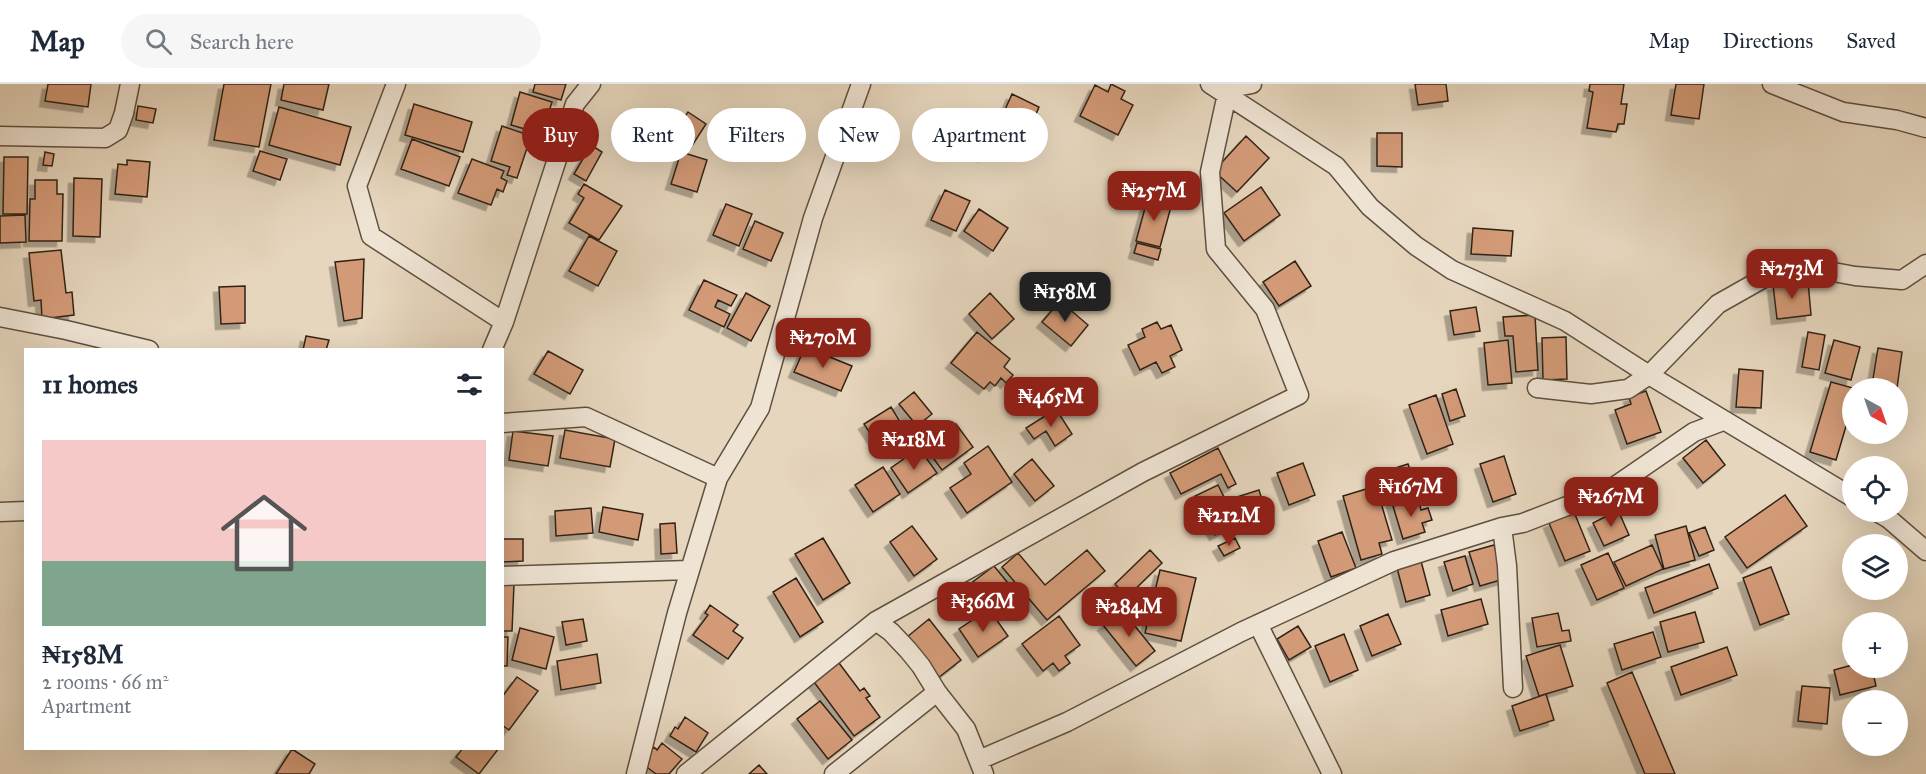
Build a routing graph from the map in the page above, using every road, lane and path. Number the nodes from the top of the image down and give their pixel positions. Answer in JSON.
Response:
{"nodes":[{"id":1,"x":130,"y":84,"type":"edge"},
{"id":2,"x":396,"y":84,"type":"edge"},
{"id":3,"x":591,"y":84,"type":"edge"},
{"id":4,"x":861,"y":84,"type":"edge"},
{"id":5,"x":1252,"y":84,"type":"edge"},
{"id":6,"x":1772,"y":84,"type":"edge"},
{"id":7,"x":1219,"y":89,"type":"edge"},
{"id":8,"x":1926,"y":128,"type":"edge"},
{"id":9,"x":0,"y":136,"type":"edge"},
{"id":10,"x":1926,"y":264,"type":"edge"},
{"id":11,"x":0,"y":317,"type":"edge"},
{"id":12,"x":504,"y":322,"type":"junction"},
{"id":13,"x":141,"y":348,"type":"edge"},
{"id":14,"x":493,"y":348,"type":"edge"},
{"id":15,"x":1649,"y":375,"type":"junction"},
{"id":16,"x":1537,"y":388,"type":"dead end"},
{"id":17,"x":1723,"y":421,"type":"junction"},
{"id":18,"x":504,"y":423,"type":"edge"},
{"id":19,"x":718,"y":478,"type":"junction"},
{"id":20,"x":1842,"y":491,"type":"edge"},
{"id":21,"x":0,"y":512,"type":"edge"},
{"id":22,"x":24,"y":512,"type":"edge"},
{"id":23,"x":1892,"y":522,"type":"edge"},
{"id":24,"x":1502,"y":527,"type":"junction"},
{"id":25,"x":1926,"y":551,"type":"edge"},
{"id":26,"x":689,"y":570,"type":"junction"},
{"id":27,"x":504,"y":576,"type":"edge"},
{"id":28,"x":876,"y":621,"type":"junction"},
{"id":29,"x":1258,"y":624,"type":"junction"},
{"id":30,"x":1513,"y":688,"type":"dead end"},
{"id":31,"x":937,"y":692,"type":"junction"},
{"id":32,"x":982,"y":767,"type":"edge"},
{"id":33,"x":1325,"y":771,"type":"edge"},
{"id":34,"x":636,"y":774,"type":"edge"},
{"id":35,"x":687,"y":774,"type":"edge"},
{"id":36,"x":834,"y":774,"type":"edge"}],
"edges":[{"from":1,"to":9,"type":"street"},
{"from":2,"to":12,"type":"street"},
{"from":3,"to":12,"type":"street"},
{"from":4,"to":19,"type":"street"},
{"from":5,"to":7,"type":"street"},
{"from":6,"to":8,"type":"street"},
{"from":7,"to":15,"type":"street"},
{"from":7,"to":28,"type":"street"},
{"from":10,"to":15,"type":"street"},
{"from":11,"to":13,"type":"street"},
{"from":12,"to":14,"type":"street"},
{"from":15,"to":16,"type":"street"},
{"from":15,"to":17,"type":"street"},
{"from":17,"to":20,"type":"street"},
{"from":17,"to":24,"type":"street"},
{"from":18,"to":19,"type":"street"},
{"from":19,"to":26,"type":"street"},
{"from":21,"to":22,"type":"street"},
{"from":23,"to":25,"type":"street"},
{"from":24,"to":29,"type":"street"},
{"from":24,"to":30,"type":"street"},
{"from":26,"to":27,"type":"street"},
{"from":26,"to":34,"type":"street"},
{"from":28,"to":31,"type":"street"},
{"from":28,"to":35,"type":"street"},
{"from":29,"to":32,"type":"street"},
{"from":29,"to":33,"type":"street"},
{"from":31,"to":32,"type":"street"},
{"from":31,"to":36,"type":"street"}]}
